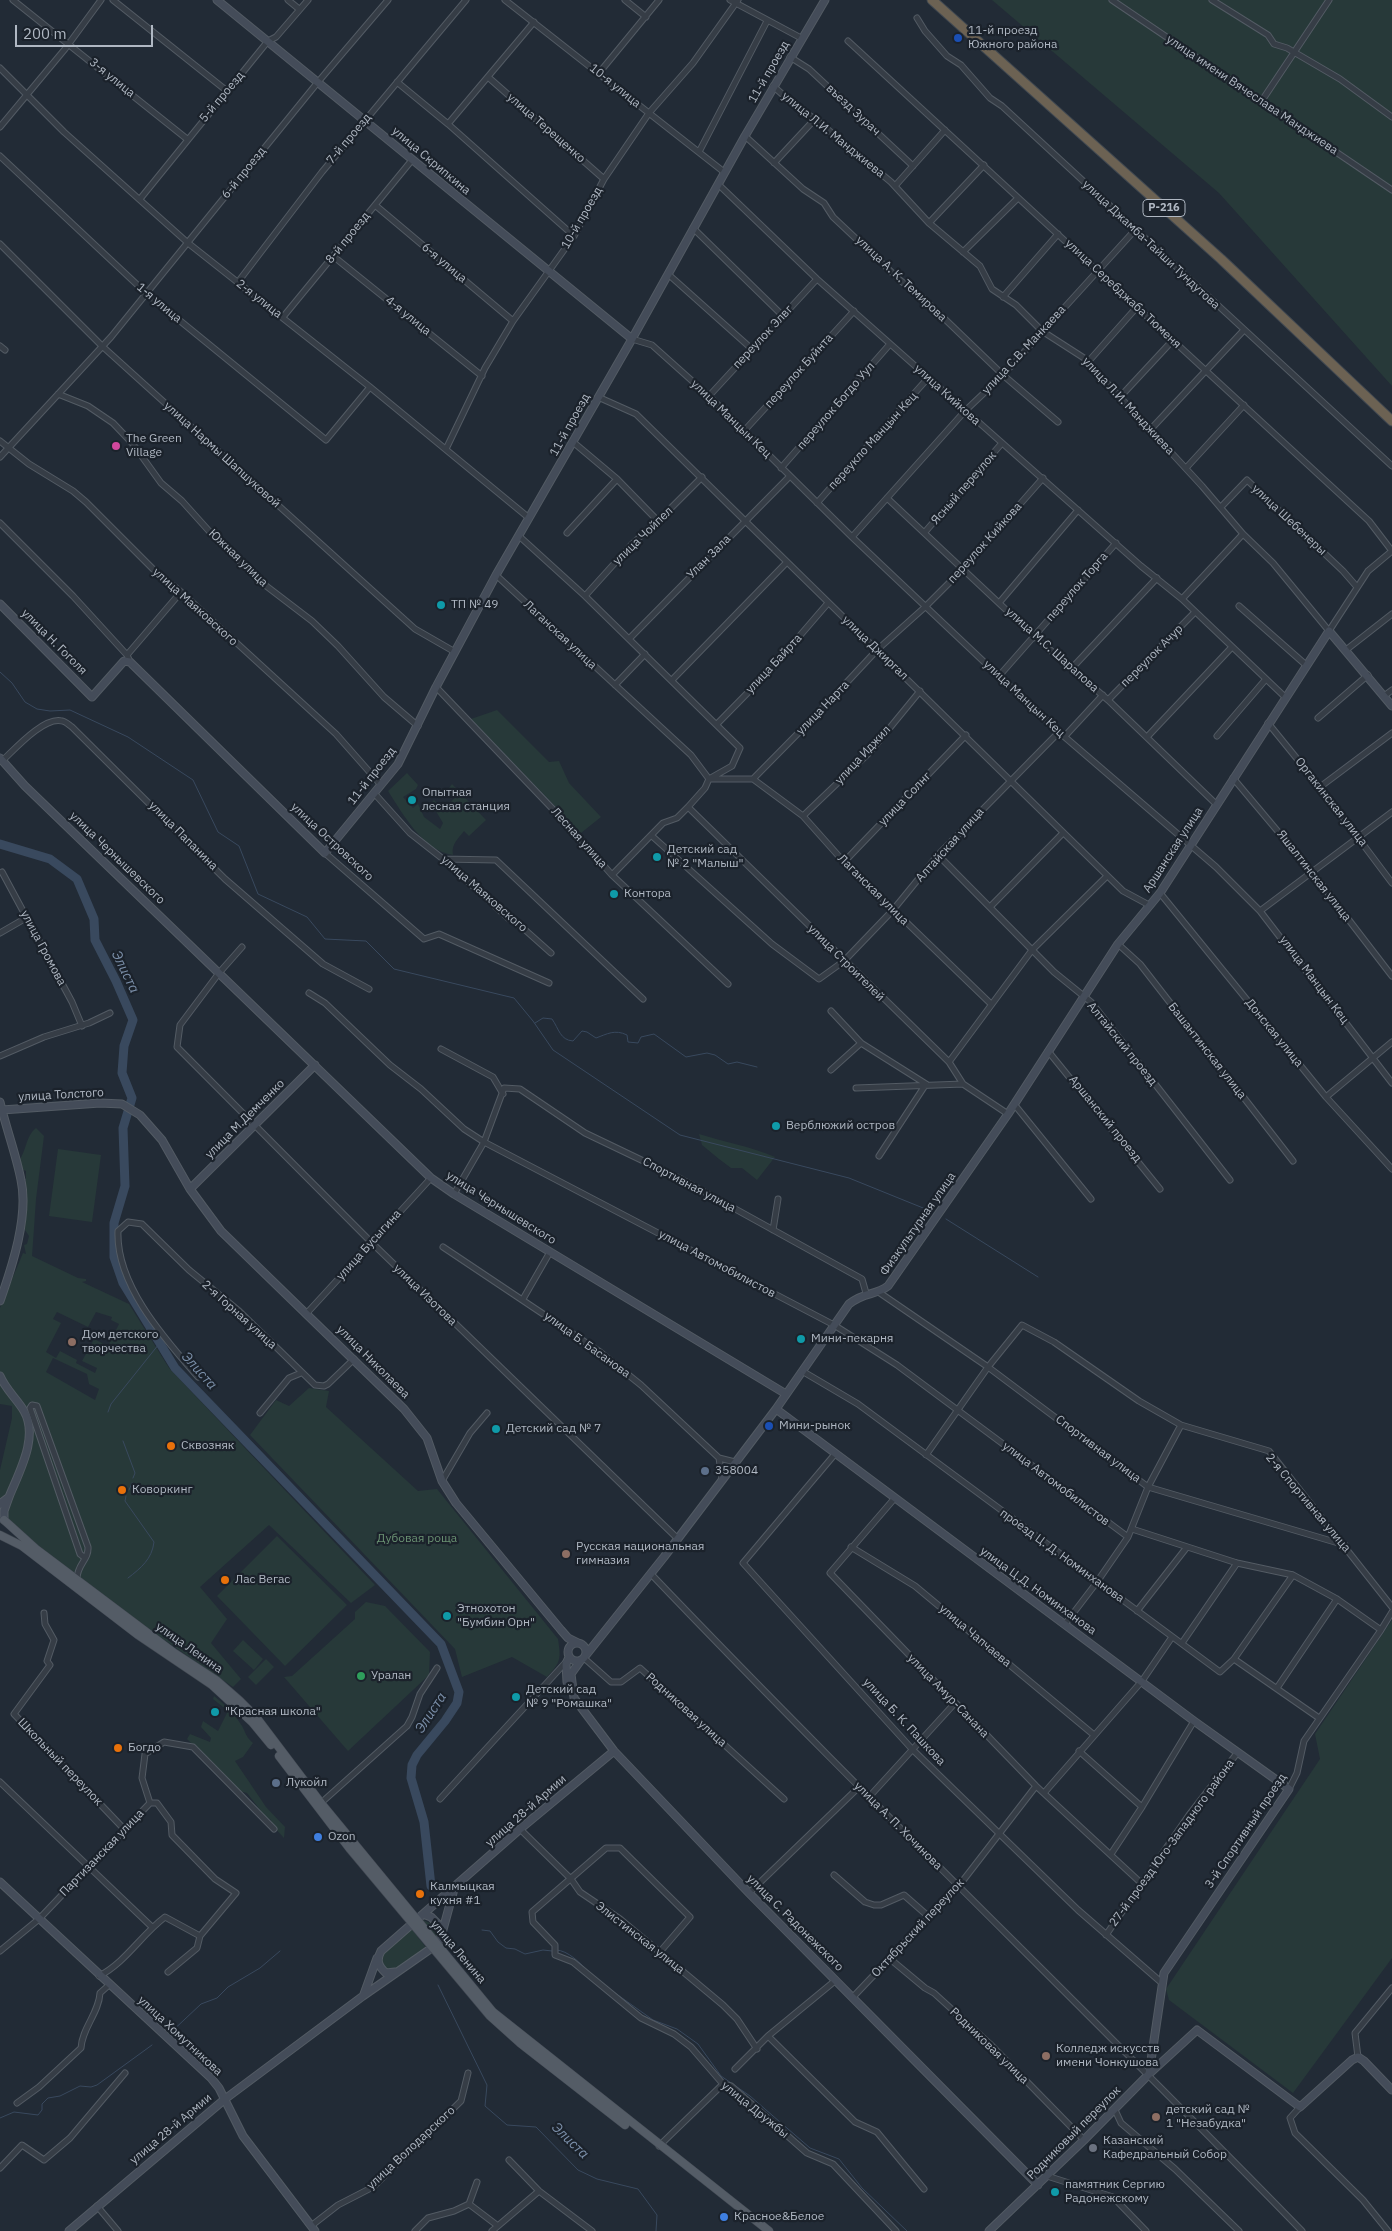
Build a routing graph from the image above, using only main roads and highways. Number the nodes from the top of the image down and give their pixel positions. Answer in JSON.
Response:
{"nodes":[{"id":1,"x":932,"y":0,"type":"edge"},
{"id":2,"x":1392,"y":421,"type":"edge"},
{"id":3,"x":2,"y":1518,"type":"edge"},
{"id":4,"x":0,"y":1533,"type":"edge"},
{"id":5,"x":417,"y":1919,"type":"junction"},
{"id":6,"x":434,"y":1947,"type":"junction"},
{"id":7,"x":761,"y":2231,"type":"edge"},
{"id":8,"x":769,"y":2231,"type":"edge"}],
"edges":[{"from":1,"to":2,"type":"highway","number":"Р-216"},
{"from":3,"to":4,"type":"main road"},
{"from":3,"to":5,"type":"main road","name":"улица Ленина"},
{"from":4,"to":5,"type":"main road","name":"улица Ленина"},
{"from":5,"to":6,"type":"main road","name":"улица Ленина"},
{"from":6,"to":7,"type":"main road","name":"улица Ленина"},
{"from":6,"to":8,"type":"main road","name":"улица Ленина"}]}
